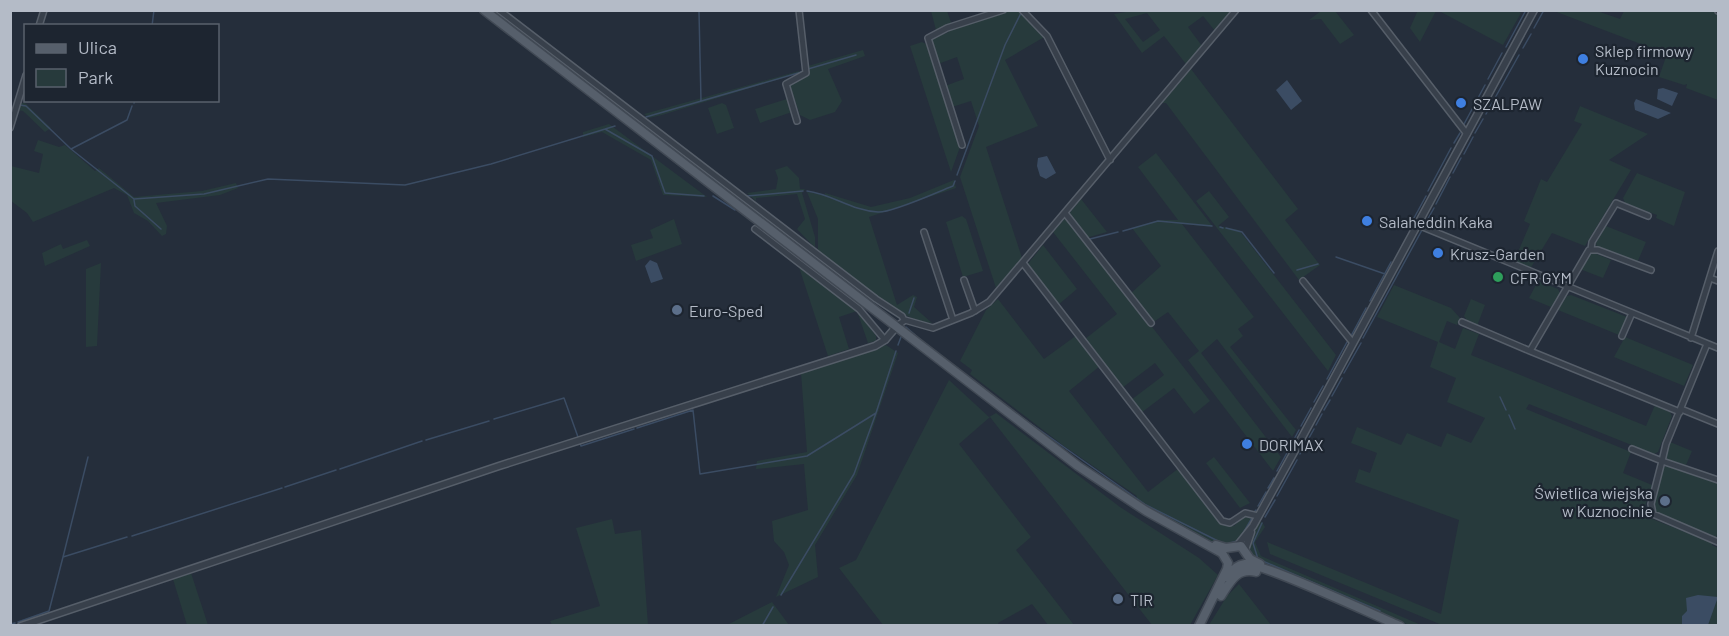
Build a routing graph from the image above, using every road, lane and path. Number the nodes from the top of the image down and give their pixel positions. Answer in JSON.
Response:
{"nodes":[{"id":1,"x":484,"y":10,"type":"edge"},
{"id":2,"x":499,"y":10,"type":"edge"},
{"id":3,"x":799,"y":10,"type":"edge"},
{"id":4,"x":1003,"y":10,"type":"edge"},
{"id":5,"x":1022,"y":10,"type":"edge"},
{"id":6,"x":1236,"y":10,"type":"edge"},
{"id":7,"x":1371,"y":10,"type":"edge"},
{"id":8,"x":1534,"y":10,"type":"edge"},
{"id":9,"x":24,"y":82,"type":"edge"},
{"id":10,"x":797,"y":122,"type":"dead end"},
{"id":11,"x":10,"y":128,"type":"edge"},
{"id":12,"x":1467,"y":134,"type":"junction"},
{"id":13,"x":962,"y":145,"type":"dead end"},
{"id":14,"x":1110,"y":160,"type":"junction"},
{"id":15,"x":1065,"y":213,"type":"junction"},
{"id":16,"x":1648,"y":216,"type":"dead end"},
{"id":17,"x":1418,"y":225,"type":"junction"},
{"id":18,"x":755,"y":229,"type":"dead end"},
{"id":19,"x":924,"y":232,"type":"dead end"},
{"id":20,"x":1591,"y":249,"type":"junction"},
{"id":21,"x":1719,"y":251,"type":"edge"},
{"id":22,"x":1023,"y":263,"type":"junction"},
{"id":23,"x":1651,"y":270,"type":"dead end"},
{"id":24,"x":1710,"y":278,"type":"junction"},
{"id":25,"x":963,"y":280,"type":"dead end"},
{"id":26,"x":1303,"y":281,"type":"dead end"},
{"id":27,"x":1719,"y":281,"type":"edge"},
{"id":28,"x":1565,"y":286,"type":"junction"},
{"id":29,"x":975,"y":311,"type":"junction"},
{"id":30,"x":1632,"y":313,"type":"junction"},
{"id":31,"x":904,"y":319,"type":"junction"},
{"id":32,"x":953,"y":320,"type":"junction"},
{"id":33,"x":1462,"y":322,"type":"dead end"},
{"id":34,"x":1151,"y":323,"type":"dead end"},
{"id":35,"x":894,"y":326,"type":"junction"},
{"id":36,"x":1622,"y":336,"type":"dead end"},
{"id":37,"x":884,"y":338,"type":"junction"},
{"id":38,"x":1691,"y":338,"type":"junction"},
{"id":39,"x":1353,"y":343,"type":"junction"},
{"id":40,"x":1707,"y":344,"type":"junction"},
{"id":41,"x":1719,"y":348,"type":"edge"},
{"id":42,"x":1530,"y":351,"type":"junction"},
{"id":43,"x":1680,"y":410,"type":"junction"},
{"id":44,"x":1719,"y":424,"type":"edge"},
{"id":45,"x":1632,"y":449,"type":"dead end"},
{"id":46,"x":1662,"y":461,"type":"junction"},
{"id":47,"x":1719,"y":480,"type":"edge"},
{"id":48,"x":1258,"y":516,"type":"junction"},
{"id":49,"x":1719,"y":542,"type":"edge"},
{"id":50,"x":1237,"y":556,"type":"junction"},
{"id":51,"x":1303,"y":585,"type":"junction"},
{"id":52,"x":1204,"y":616,"type":"junction"},
{"id":53,"x":21,"y":626,"type":"edge"},
{"id":54,"x":1199,"y":626,"type":"edge"},
{"id":55,"x":1400,"y":626,"type":"edge"}],
"edges":[{"from":1,"to":35,"type":"main road"},
{"from":2,"to":31,"type":"street"},
{"from":3,"to":10,"type":"street"},
{"from":4,"to":13,"type":"street"},
{"from":5,"to":14,"type":"street"},
{"from":6,"to":14,"type":"street"},
{"from":7,"to":12,"type":"street"},
{"from":8,"to":12,"type":"street"},
{"from":9,"to":11,"type":"street"},
{"from":12,"to":17,"type":"street"},
{"from":14,"to":15,"type":"street"},
{"from":15,"to":22,"type":"street"},
{"from":15,"to":34,"type":"street"},
{"from":16,"to":20,"type":"street"},
{"from":17,"to":28,"type":"street"},
{"from":17,"to":39,"type":"street"},
{"from":18,"to":37,"type":"street"},
{"from":19,"to":32,"type":"street"},
{"from":20,"to":23,"type":"street"},
{"from":20,"to":28,"type":"street"},
{"from":21,"to":24,"type":"street"},
{"from":22,"to":29,"type":"street"},
{"from":22,"to":48,"type":"street"},
{"from":24,"to":27,"type":"street"},
{"from":24,"to":38,"type":"street"},
{"from":25,"to":29,"type":"street"},
{"from":26,"to":39,"type":"street"},
{"from":28,"to":30,"type":"street"},
{"from":28,"to":42,"type":"street"},
{"from":29,"to":32,"type":"street"},
{"from":30,"to":36,"type":"street"},
{"from":30,"to":38,"type":"street"},
{"from":31,"to":32,"type":"street"},
{"from":31,"to":35,"type":"street"},
{"from":33,"to":42,"type":"street"},
{"from":35,"to":37,"type":"street"},
{"from":35,"to":50,"type":"main road"},
{"from":37,"to":53,"type":"street"},
{"from":38,"to":40,"type":"street"},
{"from":39,"to":48,"type":"street"},
{"from":40,"to":41,"type":"street"},
{"from":40,"to":43,"type":"street"},
{"from":42,"to":43,"type":"street"},
{"from":43,"to":44,"type":"street"},
{"from":43,"to":46,"type":"street"},
{"from":45,"to":46,"type":"street"},
{"from":46,"to":47,"type":"street"},
{"from":46,"to":49,"type":"street"},
{"from":48,"to":50,"type":"street"},
{"from":50,"to":51,"type":"main road"},
{"from":50,"to":52,"type":"main road"},
{"from":51,"to":52,"type":"main road"},
{"from":51,"to":55,"type":"main road"},
{"from":52,"to":54,"type":"main road"}]}
